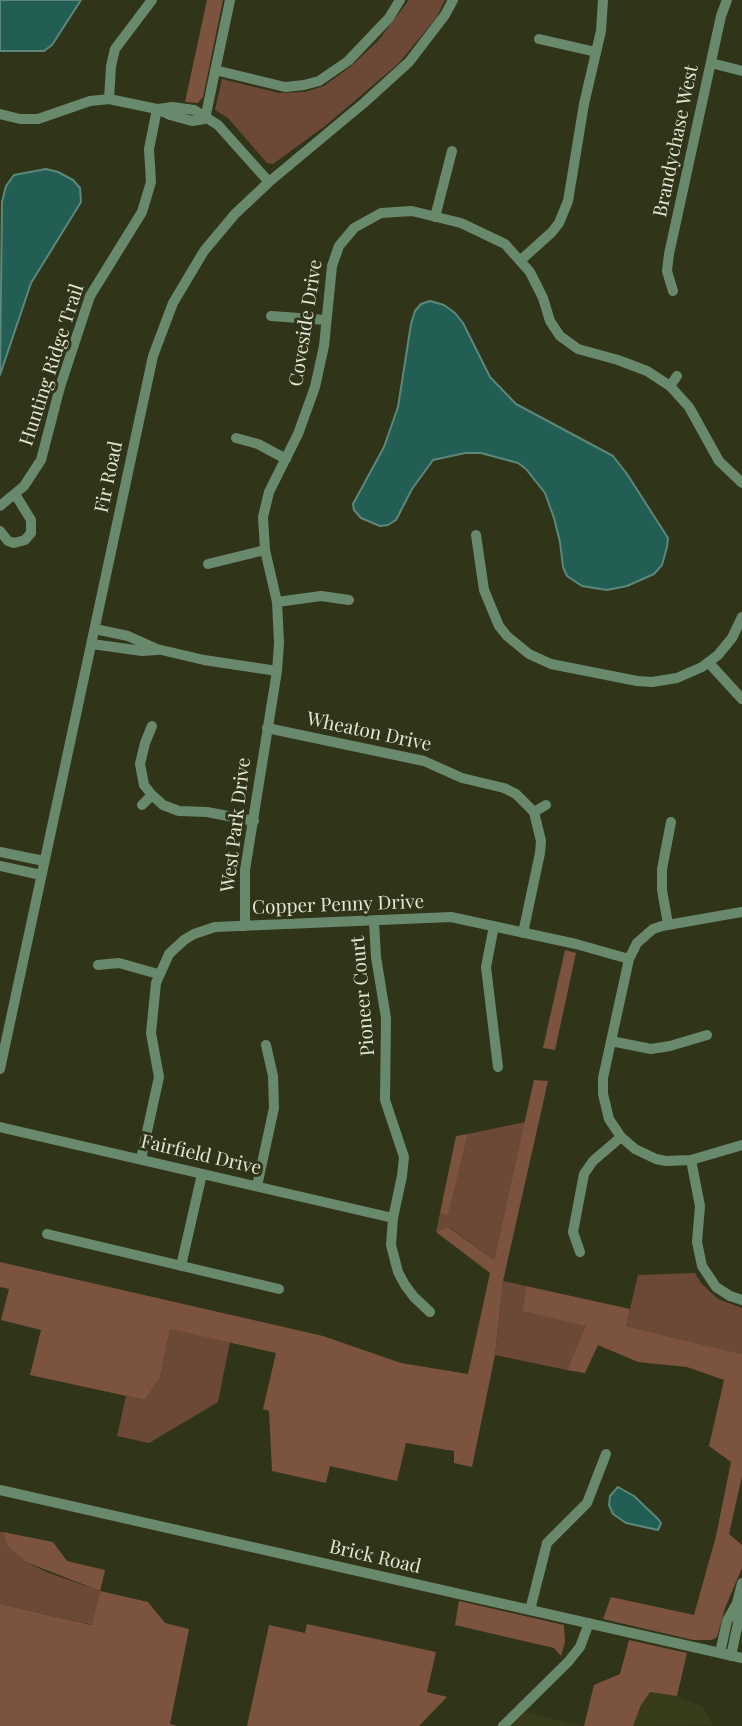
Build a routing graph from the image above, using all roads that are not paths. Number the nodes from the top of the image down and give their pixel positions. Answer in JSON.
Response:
{"nodes":[{"id":1,"x":152,"y":0,"type":"edge"},
{"id":2,"x":230,"y":0,"type":"edge"},
{"id":3,"x":400,"y":0,"type":"edge"},
{"id":4,"x":453,"y":0,"type":"edge"},
{"id":5,"x":603,"y":0,"type":"edge"},
{"id":6,"x":727,"y":0,"type":"edge"},
{"id":7,"x":540,"y":39,"type":"dead end"},
{"id":8,"x":596,"y":52,"type":"junction"},
{"id":9,"x":711,"y":63,"type":"junction"},
{"id":10,"x":215,"y":70,"type":"junction"},
{"id":11,"x":742,"y":71,"type":"edge"},
{"id":12,"x":109,"y":99,"type":"junction"},
{"id":13,"x":157,"y":109,"type":"junction"},
{"id":14,"x":0,"y":114,"type":"edge"},
{"id":15,"x":205,"y":119,"type":"junction"},
{"id":16,"x":452,"y":151,"type":"dead end"},
{"id":17,"x":268,"y":182,"type":"junction"},
{"id":18,"x":435,"y":217,"type":"junction"},
{"id":19,"x":521,"y":260,"type":"junction"},
{"id":20,"x":673,"y":291,"type":"dead end"},
{"id":21,"x":271,"y":316,"type":"dead end"},
{"id":22,"x":326,"y":320,"type":"junction"},
{"id":23,"x":677,"y":376,"type":"dead end"},
{"id":24,"x":670,"y":386,"type":"junction"},
{"id":25,"x":236,"y":438,"type":"dead end"},
{"id":26,"x":286,"y":459,"type":"junction"},
{"id":27,"x":742,"y":483,"type":"edge"},
{"id":28,"x":15,"y":494,"type":"junction"},
{"id":29,"x":0,"y":506,"type":"edge"},
{"id":30,"x":0,"y":531,"type":"edge"},
{"id":31,"x":476,"y":535,"type":"dead end"},
{"id":32,"x":265,"y":550,"type":"junction"},
{"id":33,"x":208,"y":564,"type":"dead end"},
{"id":34,"x":349,"y":600,"type":"dead end"},
{"id":35,"x":278,"y":601,"type":"junction"},
{"id":36,"x":742,"y":617,"type":"edge"},
{"id":37,"x":95,"y":629,"type":"junction"},
{"id":38,"x":92,"y":644,"type":"junction"},
{"id":39,"x":157,"y":649,"type":"junction"},
{"id":40,"x":709,"y":663,"type":"junction"},
{"id":41,"x":277,"y":671,"type":"junction"},
{"id":42,"x":742,"y":699,"type":"edge"},
{"id":43,"x":152,"y":726,"type":"dead end"},
{"id":44,"x":267,"y":728,"type":"junction"},
{"id":45,"x":152,"y":795,"type":"junction"},
{"id":46,"x":142,"y":804,"type":"dead end"},
{"id":47,"x":546,"y":805,"type":"dead end"},
{"id":48,"x":534,"y":812,"type":"junction"},
{"id":49,"x":254,"y":821,"type":"junction"},
{"id":50,"x":671,"y":822,"type":"dead end"},
{"id":51,"x":0,"y":852,"type":"edge"},
{"id":52,"x":44,"y":860,"type":"junction"},
{"id":53,"x":0,"y":866,"type":"edge"},
{"id":54,"x":41,"y":875,"type":"junction"},
{"id":55,"x":742,"y":912,"type":"edge"},
{"id":56,"x":374,"y":922,"type":"junction"},
{"id":57,"x":668,"y":925,"type":"junction"},
{"id":58,"x":245,"y":926,"type":"junction"},
{"id":59,"x":494,"y":926,"type":"junction"},
{"id":60,"x":523,"y":933,"type":"junction"},
{"id":61,"x":629,"y":959,"type":"junction"},
{"id":62,"x":98,"y":965,"type":"dead end"},
{"id":63,"x":158,"y":974,"type":"junction"},
{"id":64,"x":707,"y":1035,"type":"dead end"},
{"id":65,"x":611,"y":1041,"type":"junction"},
{"id":66,"x":266,"y":1045,"type":"dead end"},
{"id":67,"x":498,"y":1067,"type":"dead end"},
{"id":68,"x":0,"y":1069,"type":"edge"},
{"id":69,"x":0,"y":1127,"type":"edge"},
{"id":70,"x":621,"y":1137,"type":"junction"},
{"id":71,"x":742,"y":1145,"type":"edge"},
{"id":72,"x":141,"y":1159,"type":"junction"},
{"id":73,"x":691,"y":1160,"type":"junction"},
{"id":74,"x":202,"y":1174,"type":"junction"},
{"id":75,"x":257,"y":1186,"type":"junction"},
{"id":76,"x":393,"y":1218,"type":"junction"},
{"id":77,"x":47,"y":1234,"type":"dead end"},
{"id":78,"x":580,"y":1252,"type":"dead end"},
{"id":79,"x":181,"y":1266,"type":"junction"},
{"id":80,"x":279,"y":1289,"type":"dead end"},
{"id":81,"x":742,"y":1300,"type":"edge"},
{"id":82,"x":430,"y":1312,"type":"dead end"},
{"id":83,"x":606,"y":1454,"type":"dead end"},
{"id":84,"x":0,"y":1490,"type":"edge"},
{"id":85,"x":742,"y":1583,"type":"edge"},
{"id":86,"x":530,"y":1610,"type":"junction"},
{"id":87,"x":589,"y":1623,"type":"junction"},
{"id":88,"x":726,"y":1655,"type":"junction"},
{"id":89,"x":742,"y":1658,"type":"edge"},
{"id":90,"x":503,"y":1726,"type":"edge"}],
"edges":[{"from":1,"to":12,"type":"street"},
{"from":2,"to":10,"type":"street"},
{"from":3,"to":10,"type":"street"},
{"from":4,"to":17,"type":"street","name":"Fir Road"},
{"from":5,"to":8,"type":"street"},
{"from":6,"to":9,"type":"street","name":"Brandychase West"},
{"from":7,"to":8,"type":"street"},
{"from":8,"to":19,"type":"street"},
{"from":9,"to":11,"type":"street"},
{"from":9,"to":20,"type":"street","name":"Brandychase West"},
{"from":10,"to":15,"type":"street"},
{"from":12,"to":13,"type":"street"},
{"from":12,"to":14,"type":"street"},
{"from":13,"to":15,"type":"street"},
{"from":13,"to":28,"type":"street","name":"Hunting Ridge Trail"},
{"from":15,"to":17,"type":"street"},
{"from":16,"to":18,"type":"street"},
{"from":17,"to":37,"type":"street","name":"Fir Road"},
{"from":18,"to":19,"type":"street","name":"Coveside Drive"},
{"from":18,"to":22,"type":"street","name":"Coveside Drive"},
{"from":19,"to":24,"type":"street","name":"Coveside Drive"},
{"from":21,"to":22,"type":"street"},
{"from":22,"to":26,"type":"street","name":"Coveside Drive"},
{"from":23,"to":24,"type":"street"},
{"from":24,"to":27,"type":"street","name":"Coveside Drive"},
{"from":25,"to":26,"type":"street"},
{"from":26,"to":32,"type":"street","name":"Coveside Drive"},
{"from":28,"to":29,"type":"street","name":"Hunting Ridge Trail"},
{"from":28,"to":30,"type":"street"},
{"from":31,"to":40,"type":"street"},
{"from":32,"to":33,"type":"street"},
{"from":32,"to":35,"type":"street","name":"Coveside Drive"},
{"from":34,"to":35,"type":"street"},
{"from":35,"to":41,"type":"street","name":"Coveside Drive"},
{"from":36,"to":40,"type":"street"},
{"from":37,"to":38,"type":"street","name":"Fir Road"},
{"from":37,"to":39,"type":"street"},
{"from":38,"to":39,"type":"street"},
{"from":38,"to":52,"type":"street","name":"Fir Road"},
{"from":39,"to":41,"type":"street"},
{"from":40,"to":42,"type":"street"},
{"from":41,"to":44,"type":"street","name":"Coveside Drive"},
{"from":43,"to":45,"type":"street"},
{"from":44,"to":48,"type":"street","name":"Wheaton Drive"},
{"from":44,"to":49,"type":"street","name":"West Park Drive"},
{"from":45,"to":46,"type":"street"},
{"from":45,"to":49,"type":"street"},
{"from":47,"to":48,"type":"street"},
{"from":48,"to":60,"type":"street"},
{"from":49,"to":58,"type":"street","name":"West Park Drive"},
{"from":50,"to":57,"type":"street"},
{"from":51,"to":52,"type":"street"},
{"from":52,"to":54,"type":"street","name":"Fir Road"},
{"from":53,"to":54,"type":"street"},
{"from":54,"to":68,"type":"street","name":"Fir Road"},
{"from":55,"to":57,"type":"street"},
{"from":56,"to":58,"type":"street","name":"Copper Penny Drive"},
{"from":56,"to":59,"type":"street","name":"Copper Penny Drive"},
{"from":56,"to":76,"type":"street","name":"Pioneer Court"},
{"from":57,"to":61,"type":"street"},
{"from":58,"to":63,"type":"street","name":"Copper Penny Drive"},
{"from":59,"to":60,"type":"street","name":"Copper Penny Drive"},
{"from":59,"to":67,"type":"street"},
{"from":60,"to":61,"type":"street","name":"Copper Penny Drive"},
{"from":61,"to":65,"type":"street"},
{"from":62,"to":63,"type":"street"},
{"from":63,"to":72,"type":"street"},
{"from":64,"to":65,"type":"street"},
{"from":65,"to":70,"type":"street"},
{"from":66,"to":75,"type":"street"},
{"from":69,"to":72,"type":"street","name":"Fairfield Drive"},
{"from":70,"to":73,"type":"street"},
{"from":70,"to":78,"type":"street"},
{"from":71,"to":73,"type":"street"},
{"from":72,"to":74,"type":"street","name":"Fairfield Drive"},
{"from":73,"to":81,"type":"street"},
{"from":74,"to":75,"type":"street","name":"Fairfield Drive"},
{"from":74,"to":79,"type":"street"},
{"from":75,"to":76,"type":"street","name":"Fairfield Drive"},
{"from":76,"to":82,"type":"street","name":"Pioneer Court"},
{"from":77,"to":79,"type":"street"},
{"from":79,"to":80,"type":"street"},
{"from":83,"to":86,"type":"street"},
{"from":84,"to":86,"type":"street","name":"Brick Road"},
{"from":85,"to":88,"type":"street"},
{"from":86,"to":87,"type":"street","name":"Brick Road"},
{"from":87,"to":88,"type":"street","name":"Brick Road"},
{"from":87,"to":90,"type":"street"},
{"from":88,"to":89,"type":"street","name":"Brick Road"}]}
